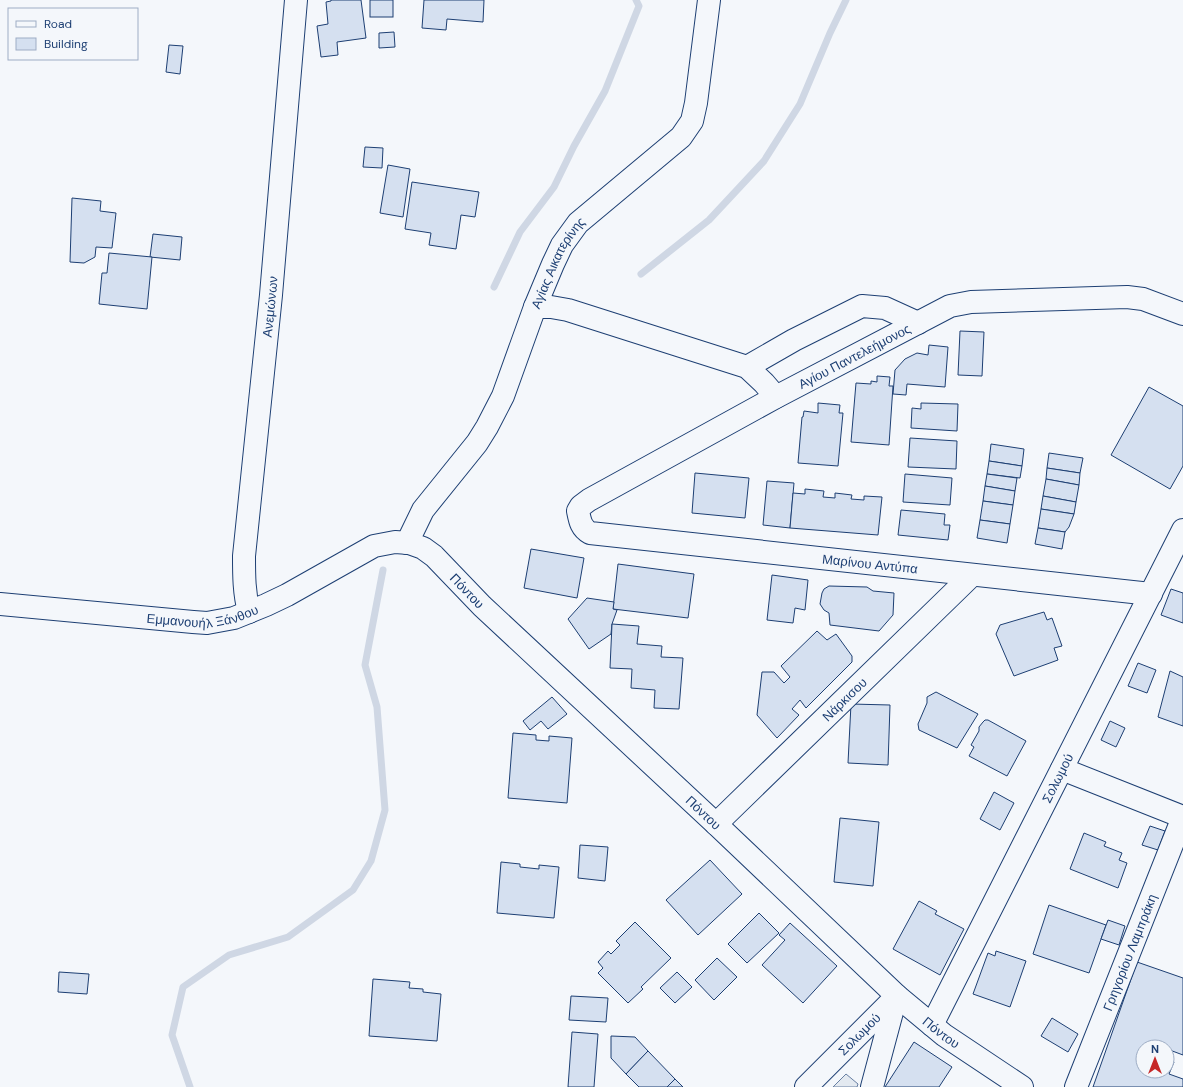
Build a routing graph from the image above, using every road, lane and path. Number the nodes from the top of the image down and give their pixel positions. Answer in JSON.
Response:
{"nodes":[{"id":1,"x":296,"y":0,"type":"edge"},
{"id":2,"x":709,"y":0,"type":"edge"},
{"id":3,"x":535,"y":307,"type":"junction"},
{"id":4,"x":1183,"y":314,"type":"edge"},
{"id":5,"x":918,"y":323,"type":"junction"},
{"id":6,"x":747,"y":367,"type":"junction"},
{"id":7,"x":776,"y":397,"type":"junction"},
{"id":8,"x":1183,"y":530,"type":"edge"},
{"id":9,"x":590,"y":532,"type":"joint"},
{"id":10,"x":398,"y":543,"type":"junction"},
{"id":11,"x":1176,"y":561,"type":"edge"},
{"id":12,"x":972,"y":575,"type":"junction"},
{"id":13,"x":1151,"y":594,"type":"junction"},
{"id":14,"x":0,"y":604,"type":"edge"},
{"id":15,"x":249,"y":612,"type":"junction"},
{"id":16,"x":1062,"y":769,"type":"junction"},
{"id":17,"x":1183,"y":817,"type":"edge"},
{"id":18,"x":716,"y":824,"type":"junction"},
{"id":19,"x":897,"y":996,"type":"junction"},
{"id":20,"x":932,"y":1025,"type":"junction"},
{"id":21,"x":806,"y":1087,"type":"edge"},
{"id":22,"x":872,"y":1087,"type":"edge"},
{"id":23,"x":1022,"y":1087,"type":"edge"},
{"id":24,"x":1076,"y":1087,"type":"edge"}],
"edges":[{"from":1,"to":15,"type":"street","name":"Ανεμώνων"},
{"from":2,"to":3,"type":"street","name":"Αγίας Αικατερίνης"},
{"from":3,"to":6,"type":"street"},
{"from":3,"to":10,"type":"street","name":"Αγίας Αικατερίνης"},
{"from":4,"to":5,"type":"street","name":"Αγίου Παντελεήμονος"},
{"from":5,"to":6,"type":"street"},
{"from":5,"to":7,"type":"street","name":"Αγίου Παντελεήμονος"},
{"from":6,"to":7,"type":"street"},
{"from":7,"to":9,"type":"street","name":"Αγίου Παντελεήμονος"},
{"from":8,"to":11,"type":"street","name":"Σολωμού"},
{"from":9,"to":12,"type":"street","name":"Μαρίνου Αντύπα"},
{"from":10,"to":15,"type":"street","name":"Εμμανουήλ Ξάνθου"},
{"from":10,"to":18,"type":"street","name":"Πόντου"},
{"from":11,"to":13,"type":"street","name":"Σολωμού"},
{"from":12,"to":13,"type":"street","name":"Μαρίνου Αντύπα"},
{"from":12,"to":18,"type":"street","name":"Νάρκισου"},
{"from":13,"to":16,"type":"street","name":"Σολωμού"},
{"from":14,"to":15,"type":"street","name":"Εμμανουήλ Ξάνθου"},
{"from":16,"to":17,"type":"street"},
{"from":16,"to":20,"type":"street","name":"Σολωμού"},
{"from":17,"to":24,"type":"street","name":"Γρηγορίου Λαμπράκη"},
{"from":18,"to":19,"type":"street","name":"Πόντου"},
{"from":19,"to":20,"type":"street","name":"Πόντου"},
{"from":19,"to":21,"type":"street","name":"Σολωμού"},
{"from":19,"to":22,"type":"street","name":"Σολωμού"},
{"from":20,"to":23,"type":"street","name":"Πόντου"}]}
